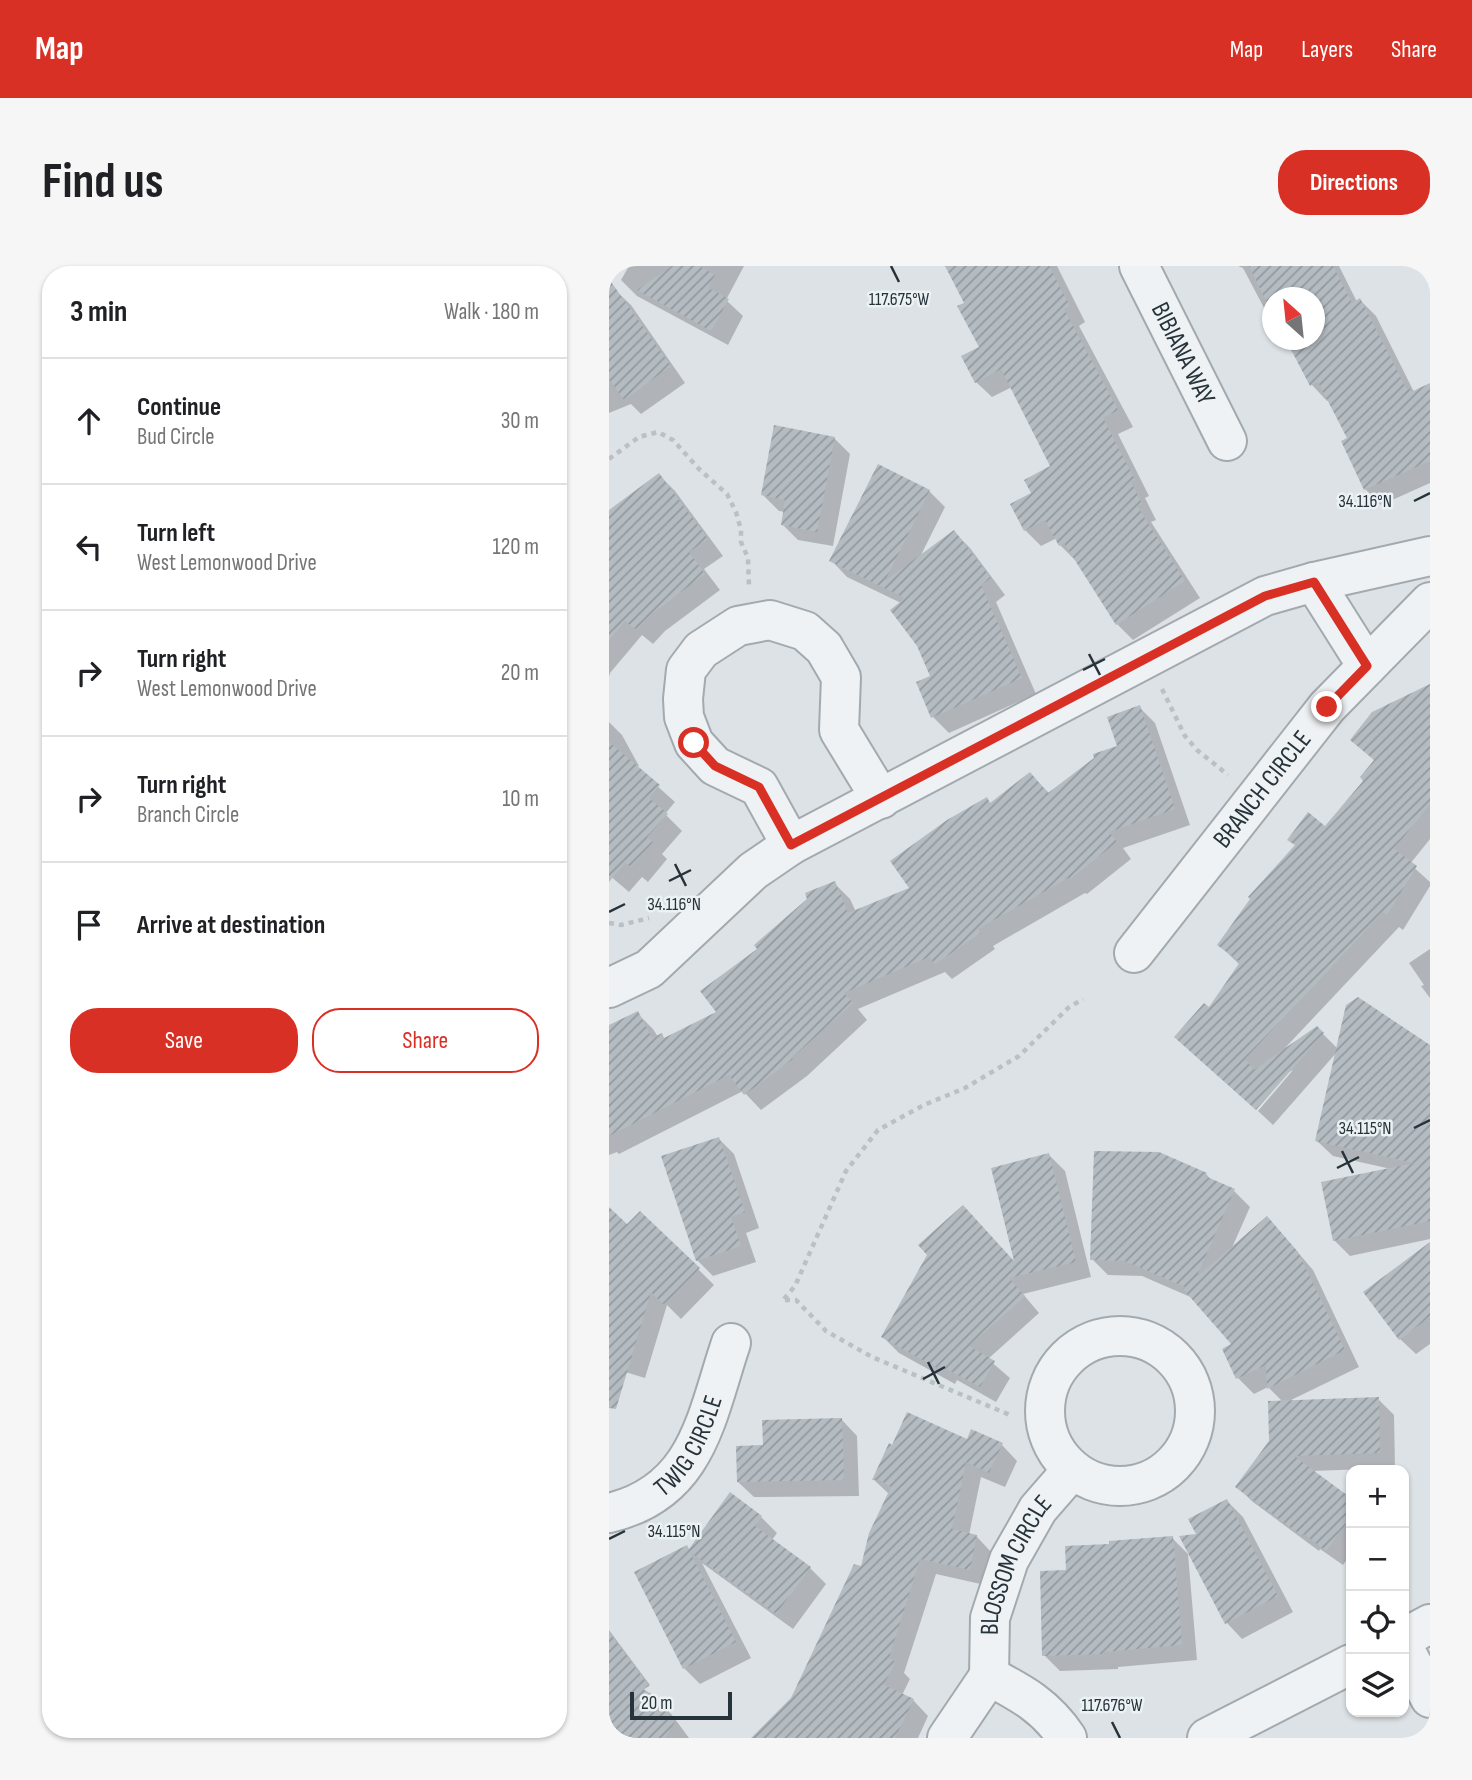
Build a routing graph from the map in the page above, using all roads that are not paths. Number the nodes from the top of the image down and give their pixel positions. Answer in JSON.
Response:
{"nodes":[{"id":1,"x":1139,"y":266,"type":"edge"},
{"id":2,"x":1227,"y":441,"type":"dead end"},
{"id":3,"x":1430,"y":556,"type":"edge"},
{"id":4,"x":1314,"y":582,"type":"junction"},
{"id":5,"x":1430,"y":603,"type":"edge"},
{"id":6,"x":1367,"y":666,"type":"junction"},
{"id":7,"x":881,"y":799,"type":"junction"},
{"id":8,"x":791,"y":845,"type":"junction"},
{"id":9,"x":1133,"y":954,"type":"dead end"},
{"id":10,"x":609,"y":988,"type":"edge"},
{"id":11,"x":731,"y":1343,"type":"dead end"},
{"id":12,"x":1072,"y":1469,"type":"dead end"},
{"id":13,"x":609,"y":1513,"type":"edge"},
{"id":14,"x":1430,"y":1624,"type":"edge"},
{"id":15,"x":1409,"y":1634,"type":"edge"},
{"id":16,"x":1407,"y":1654,"type":"edge"},
{"id":17,"x":1346,"y":1667,"type":"edge"},
{"id":18,"x":989,"y":1676,"type":"junction"},
{"id":19,"x":1430,"y":1698,"type":"edge"},
{"id":20,"x":947,"y":1738,"type":"edge"},
{"id":21,"x":1067,"y":1738,"type":"edge"},
{"id":22,"x":1207,"y":1738,"type":"edge"}],
"edges":[{"from":1,"to":2,"type":"street","name":"BIBIANA WAY"},
{"from":3,"to":4,"type":"street"},
{"from":4,"to":6,"type":"street"},
{"from":4,"to":7,"type":"street"},
{"from":5,"to":6,"type":"street","name":"BRANCH CIRCLE"},
{"from":6,"to":9,"type":"street","name":"BRANCH CIRCLE"},
{"from":7,"to":8,"type":"street"},
{"from":7,"to":8,"type":"street"},
{"from":8,"to":10,"type":"street"},
{"from":11,"to":13,"type":"street","name":"TWIG CIRCLE"},
{"from":12,"to":18,"type":"street","name":"BLOSSOM CIRCLE"},
{"from":14,"to":15,"type":"street"},
{"from":16,"to":19,"type":"street"},
{"from":17,"to":22,"type":"street"},
{"from":18,"to":20,"type":"street"},
{"from":18,"to":21,"type":"street"}]}
